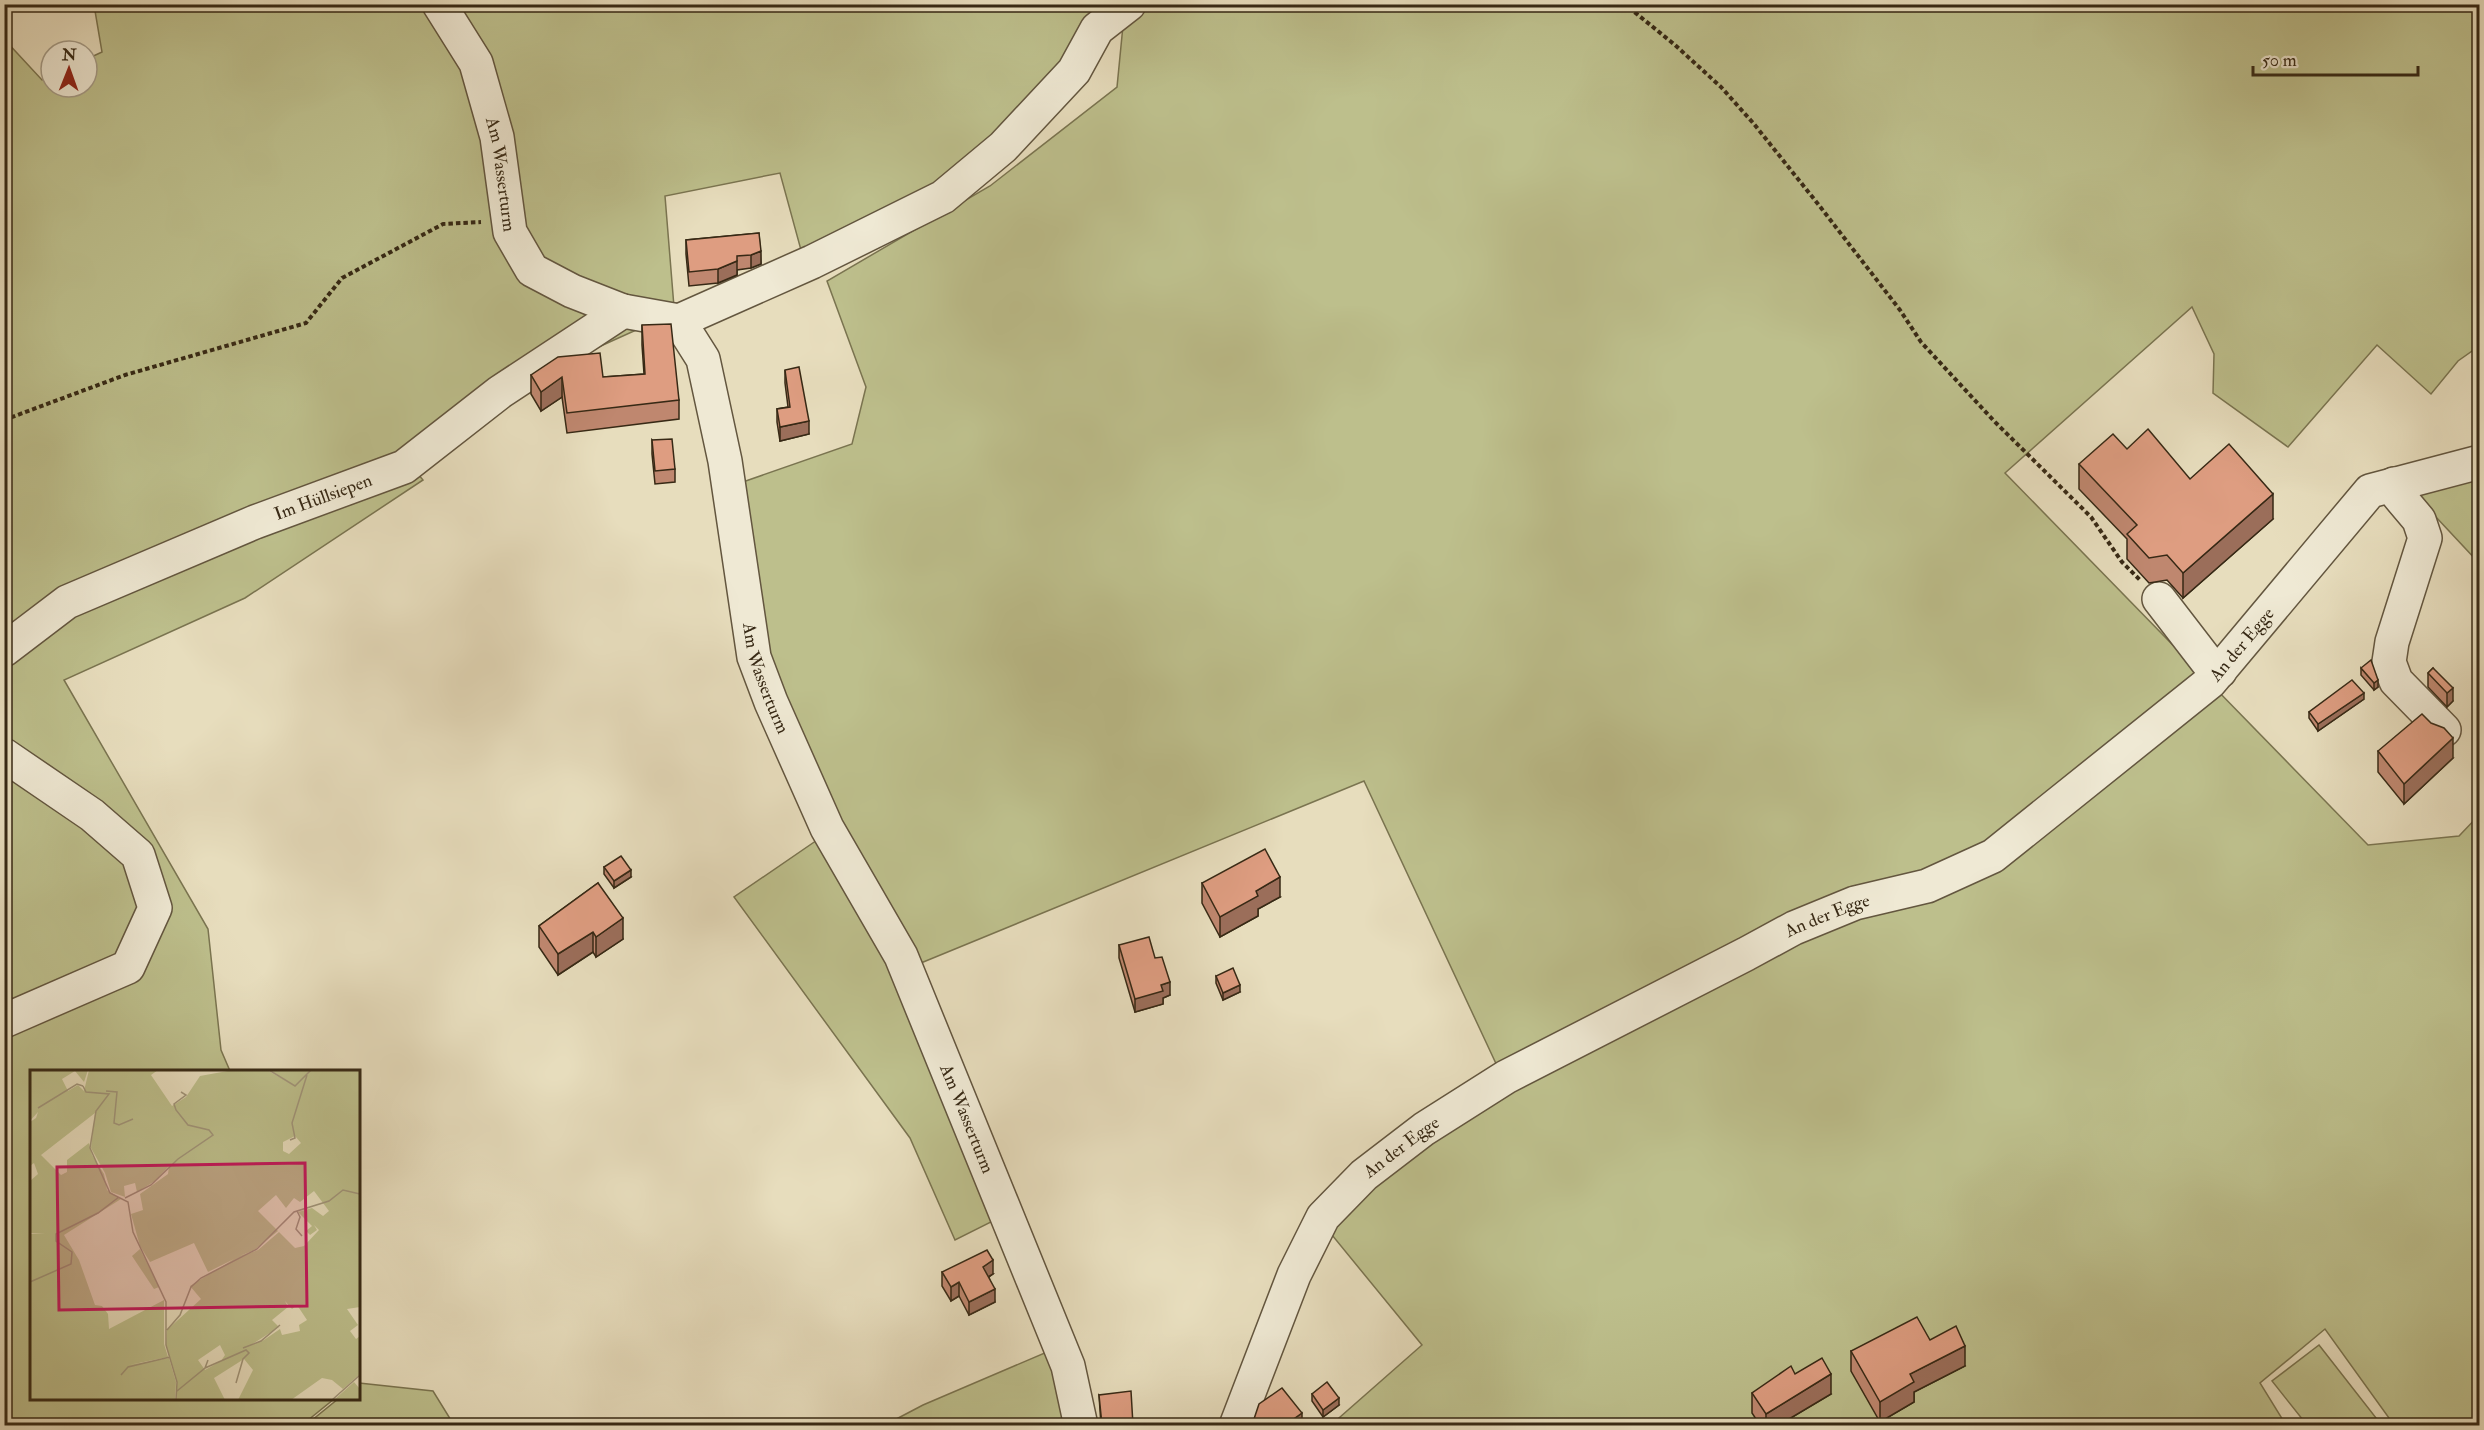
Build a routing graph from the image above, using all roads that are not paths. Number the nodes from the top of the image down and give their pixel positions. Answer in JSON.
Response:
{"nodes":[{"id":1,"x":439,"y":4,"type":"edge"},
{"id":2,"x":1129,"y":4,"type":"edge"},
{"id":3,"x":623,"y":310,"type":"junction"},
{"id":4,"x":679,"y":321,"type":"junction"},
{"id":5,"x":2480,"y":462,"type":"edge"},
{"id":6,"x":2394,"y":484,"type":"junction"},
{"id":7,"x":2159,"y":599,"type":"road end"},
{"id":8,"x":4,"y":650,"type":"edge"},
{"id":9,"x":2220,"y":671,"type":"junction"},
{"id":10,"x":2444,"y":730,"type":"edge"},
{"id":11,"x":4,"y":755,"type":"edge"},
{"id":12,"x":4,"y":1021,"type":"edge"},
{"id":13,"x":1081,"y":1425,"type":"edge"},
{"id":14,"x":1236,"y":1425,"type":"edge"}],
"edges":[{"from":1,"to":3,"type":"street","name":"Am Wasserturm"},
{"from":2,"to":4,"type":"street"},
{"from":3,"to":4,"type":"street","name":"Am Wasserturm"},
{"from":3,"to":8,"type":"street","name":"Im Hüllsiepen"},
{"from":4,"to":13,"type":"street","name":"Am Wasserturm"},
{"from":5,"to":6,"type":"street","name":"An der Egge"},
{"from":6,"to":9,"type":"street","name":"An der Egge"},
{"from":6,"to":10,"type":"street"},
{"from":7,"to":9,"type":"street"},
{"from":9,"to":14,"type":"street","name":"An der Egge"},
{"from":11,"to":12,"type":"street"}]}
